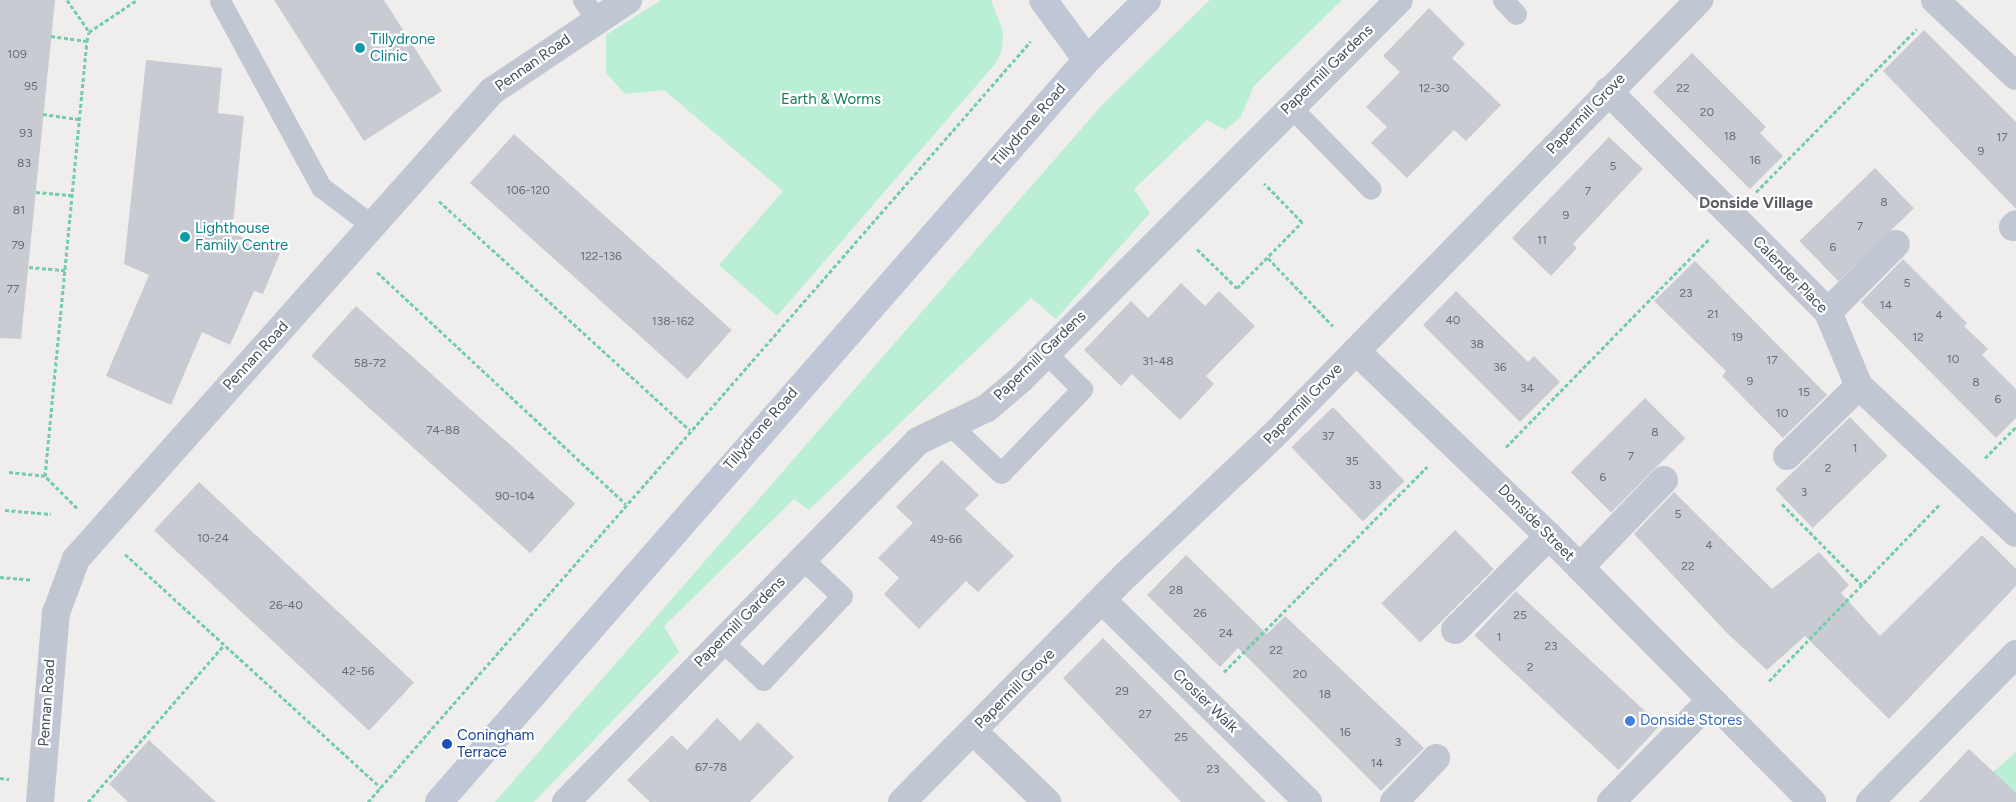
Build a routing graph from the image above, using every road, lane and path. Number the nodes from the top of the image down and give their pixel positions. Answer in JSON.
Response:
{"nodes":[{"id":1,"x":67,"y":0,"type":"edge"},
{"id":2,"x":137,"y":0,"type":"edge"},
{"id":3,"x":628,"y":0,"type":"edge"},
{"id":4,"x":1147,"y":0,"type":"edge"},
{"id":5,"x":1399,"y":0,"type":"edge"},
{"id":6,"x":1699,"y":0,"type":"edge"},
{"id":7,"x":1935,"y":0,"type":"edge"},
{"id":8,"x":220,"y":1,"type":"dead end"},
{"id":9,"x":1048,"y":8,"type":"edge"},
{"id":10,"x":590,"y":10,"type":"edge"},
{"id":11,"x":89,"y":32,"type":"junction"},
{"id":12,"x":51,"y":36,"type":"dead end"},
{"id":13,"x":88,"y":41,"type":"junction"},
{"id":14,"x":1087,"y":60,"type":"junction"},
{"id":15,"x":2016,"y":76,"type":"edge"},
{"id":16,"x":1608,"y":92,"type":"junction"},
{"id":17,"x":1289,"y":105,"type":"junction"},
{"id":18,"x":43,"y":114,"type":"dead end"},
{"id":19,"x":80,"y":119,"type":"junction"},
{"id":20,"x":1240,"y":158,"type":"junction"},
{"id":21,"x":414,"y":179,"type":"junction"},
{"id":22,"x":1371,"y":189,"type":"dead end"},
{"id":23,"x":36,"y":192,"type":"dead end"},
{"id":24,"x":73,"y":195,"type":"junction"},
{"id":25,"x":1172,"y":224,"type":"junction"},
{"id":26,"x":374,"y":227,"type":"junction"},
{"id":27,"x":1896,"y":244,"type":"dead end"},
{"id":28,"x":353,"y":250,"type":"junction"},
{"id":29,"x":1268,"y":258,"type":"junction"},
{"id":30,"x":29,"y":267,"type":"dead end"},
{"id":31,"x":65,"y":270,"type":"junction"},
{"id":32,"x":1828,"y":312,"type":"junction"},
{"id":33,"x":1356,"y":351,"type":"junction"},
{"id":34,"x":1045,"y":352,"type":"junction"},
{"id":35,"x":1860,"y":386,"type":"junction"},
{"id":36,"x":950,"y":425,"type":"junction"},
{"id":37,"x":2016,"y":427,"type":"edge"},
{"id":38,"x":690,"y":430,"type":"junction"},
{"id":39,"x":1452,"y":442,"type":"junction"},
{"id":40,"x":1787,"y":456,"type":"dead end"},
{"id":41,"x":9,"y":472,"type":"dead end"},
{"id":42,"x":45,"y":476,"type":"junction"},
{"id":43,"x":1664,"y":480,"type":"dead end"},
{"id":44,"x":1961,"y":482,"type":"junction"},
{"id":45,"x":626,"y":504,"type":"junction"},
{"id":46,"x":1782,"y":504,"type":"dead end"},
{"id":47,"x":5,"y":510,"type":"dead end"},
{"id":48,"x":51,"y":514,"type":"dead end"},
{"id":49,"x":99,"y":531,"type":"junction"},
{"id":50,"x":2016,"y":533,"type":"edge"},
{"id":51,"x":1549,"y":536,"type":"junction"},
{"id":52,"x":802,"y":559,"type":"junction"},
{"id":53,"x":1580,"y":567,"type":"junction"},
{"id":54,"x":0,"y":577,"type":"edge"},
{"id":55,"x":37,"y":580,"type":"dead end"},
{"id":56,"x":1862,"y":585,"type":"junction"},
{"id":57,"x":1103,"y":601,"type":"junction"},
{"id":58,"x":1455,"y":630,"type":"dead end"},
{"id":59,"x":721,"y":640,"type":"junction"},
{"id":60,"x":224,"y":645,"type":"junction"},
{"id":61,"x":2016,"y":654,"type":"edge"},
{"id":62,"x":1769,"y":681,"type":"dead end"},
{"id":63,"x":1200,"y":696,"type":"junction"},
{"id":64,"x":1710,"y":701,"type":"junction"},
{"id":65,"x":973,"y":731,"type":"junction"},
{"id":66,"x":1436,"y":758,"type":"dead end"},
{"id":67,"x":381,"y":788,"type":"junction"},
{"id":68,"x":40,"y":802,"type":"edge"},
{"id":69,"x":88,"y":802,"type":"edge"},
{"id":70,"x":368,"y":802,"type":"edge"},
{"id":71,"x":439,"y":802,"type":"edge"},
{"id":72,"x":566,"y":802,"type":"edge"},
{"id":73,"x":902,"y":802,"type":"edge"},
{"id":74,"x":1048,"y":802,"type":"edge"},
{"id":75,"x":1308,"y":802,"type":"edge"},
{"id":76,"x":1394,"y":802,"type":"edge"},
{"id":77,"x":1611,"y":802,"type":"edge"},
{"id":78,"x":1812,"y":802,"type":"edge"},
{"id":79,"x":1870,"y":802,"type":"edge"}],
"edges":[{"from":1,"to":11,"type":"path"},
{"from":2,"to":11,"type":"path"},
{"from":3,"to":10,"type":"street","name":"Pennan Road"},
{"from":4,"to":14,"type":"main road","name":"Tillydrone Road"},
{"from":5,"to":17,"type":"street","name":"Papermill Gardens"},
{"from":6,"to":16,"type":"street","name":"Papermill Grove"},
{"from":7,"to":15,"type":"street"},
{"from":8,"to":26,"type":"lane"},
{"from":9,"to":14,"type":"main road"},
{"from":9,"to":38,"type":"path"},
{"from":10,"to":21,"type":"street","name":"Pennan Road"},
{"from":11,"to":13,"type":"path"},
{"from":12,"to":13,"type":"path"},
{"from":13,"to":19,"type":"path"},
{"from":14,"to":71,"type":"main road","name":"Tillydrone Road"},
{"from":16,"to":32,"type":"street","name":"Calender Place"},
{"from":16,"to":33,"type":"street","name":"Papermill Grove"},
{"from":17,"to":20,"type":"street","name":"Papermill Gardens"},
{"from":17,"to":22,"type":"lane"},
{"from":18,"to":19,"type":"path"},
{"from":19,"to":24,"type":"path"},
{"from":20,"to":25,"type":"street","name":"Papermill Gardens"},
{"from":20,"to":29,"type":"path"},
{"from":21,"to":26,"type":"street","name":"Pennan Road"},
{"from":21,"to":38,"type":"path"},
{"from":23,"to":24,"type":"path"},
{"from":24,"to":31,"type":"path"},
{"from":25,"to":29,"type":"path"},
{"from":25,"to":34,"type":"street","name":"Papermill Gardens"},
{"from":26,"to":28,"type":"street","name":"Pennan Road"},
{"from":27,"to":32,"type":"street"},
{"from":28,"to":45,"type":"path"},
{"from":28,"to":49,"type":"street","name":"Pennan Road"},
{"from":29,"to":33,"type":"path"},
{"from":30,"to":31,"type":"path"},
{"from":31,"to":42,"type":"path"},
{"from":32,"to":35,"type":"street","name":"Calender Place"},
{"from":33,"to":39,"type":"street","name":"Donside Street"},
{"from":33,"to":57,"type":"street","name":"Papermill Grove"},
{"from":34,"to":36,"type":"street","name":"Papermill Gardens"},
{"from":34,"to":36,"type":"lane"},
{"from":35,"to":40,"type":"street"},
{"from":35,"to":44,"type":"street","name":"Calender Place"},
{"from":36,"to":52,"type":"street","name":"Papermill Gardens"},
{"from":37,"to":44,"type":"path"},
{"from":38,"to":45,"type":"path"},
{"from":39,"to":51,"type":"street","name":"Donside Street"},
{"from":39,"to":63,"type":"path"},
{"from":41,"to":42,"type":"path"},
{"from":42,"to":49,"type":"path"},
{"from":43,"to":53,"type":"street"},
{"from":44,"to":50,"type":"street","name":"Calender Place"},
{"from":44,"to":56,"type":"path"},
{"from":45,"to":67,"type":"path"},
{"from":46,"to":56,"type":"path"},
{"from":47,"to":48,"type":"path"},
{"from":49,"to":60,"type":"path"},
{"from":49,"to":68,"type":"street","name":"Pennan Road"},
{"from":51,"to":53,"type":"street","name":"Donside Street"},
{"from":51,"to":58,"type":"street"},
{"from":52,"to":59,"type":"street","name":"Papermill Gardens"},
{"from":52,"to":59,"type":"lane"},
{"from":53,"to":64,"type":"street","name":"Donside Street"},
{"from":54,"to":55,"type":"path"},
{"from":56,"to":62,"type":"path"},
{"from":57,"to":63,"type":"street","name":"Crosier Walk"},
{"from":57,"to":65,"type":"street","name":"Papermill Grove"},
{"from":59,"to":72,"type":"street","name":"Papermill Gardens"},
{"from":60,"to":67,"type":"path"},
{"from":60,"to":69,"type":"path"},
{"from":61,"to":79,"type":"street"},
{"from":63,"to":75,"type":"street","name":"Crosier Walk"},
{"from":64,"to":77,"type":"street"},
{"from":64,"to":78,"type":"street","name":"Donside Street"},
{"from":65,"to":73,"type":"street","name":"Papermill Grove"},
{"from":65,"to":74,"type":"street"},
{"from":66,"to":76,"type":"street"},
{"from":67,"to":70,"type":"path"}]}
